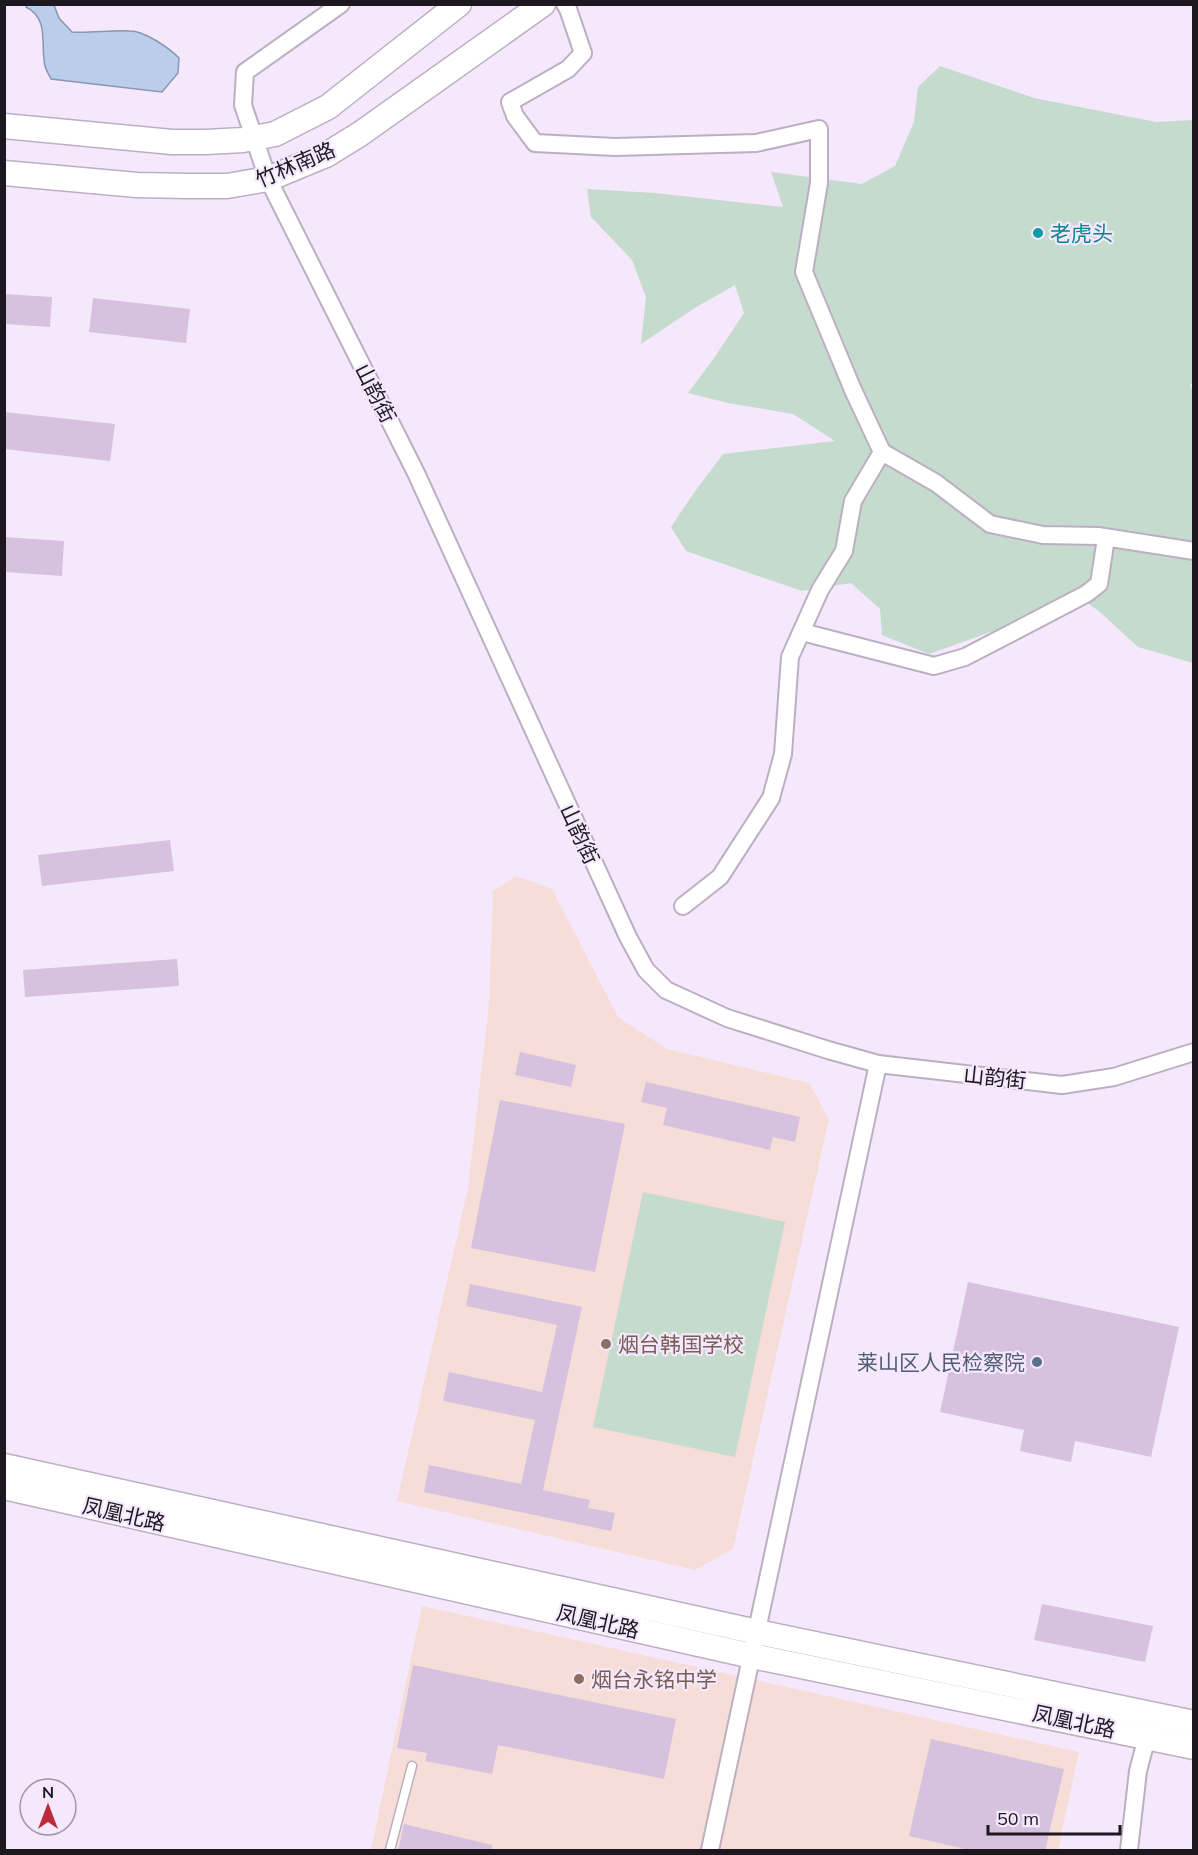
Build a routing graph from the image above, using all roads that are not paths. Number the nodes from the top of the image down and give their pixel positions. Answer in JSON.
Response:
{"nodes":[{"id":1,"x":341,"y":4,"type":"edge"},
{"id":2,"x":459,"y":4,"type":"edge"},
{"id":3,"x":543,"y":4,"type":"edge"},
{"id":4,"x":565,"y":4,"type":"edge"},
{"id":5,"x":4,"y":126,"type":"edge"},
{"id":6,"x":254,"y":138,"type":"junction"},
{"id":7,"x":4,"y":173,"type":"edge"},
{"id":8,"x":268,"y":179,"type":"junction"},
{"id":9,"x":882,"y":452,"type":"junction"},
{"id":10,"x":1106,"y":538,"type":"junction"},
{"id":11,"x":1194,"y":551,"type":"edge"},
{"id":12,"x":802,"y":632,"type":"junction"},
{"id":13,"x":683,"y":906,"type":"dead end"},
{"id":14,"x":1194,"y":1052,"type":"edge"},
{"id":15,"x":878,"y":1064,"type":"junction"},
{"id":16,"x":4,"y":1466,"type":"edge"},
{"id":17,"x":4,"y":1487,"type":"edge"},
{"id":18,"x":754,"y":1644,"type":"junction"},
{"id":19,"x":1194,"y":1723,"type":"edge"},
{"id":20,"x":1147,"y":1737,"type":"junction"},
{"id":21,"x":1194,"y":1747,"type":"edge"},
{"id":22,"x":412,"y":1766,"type":"dead end"},
{"id":23,"x":390,"y":1851,"type":"edge"},
{"id":24,"x":710,"y":1851,"type":"edge"},
{"id":25,"x":1129,"y":1851,"type":"edge"}],
"edges":[{"from":1,"to":6,"type":"street","name":"山韵街"},
{"from":2,"to":6,"type":"street","name":"竹林南路"},
{"from":3,"to":8,"type":"street","name":"竹林南路"},
{"from":4,"to":9,"type":"street"},
{"from":5,"to":6,"type":"street","name":"竹林南路"},
{"from":6,"to":8,"type":"street","name":"山韵街"},
{"from":7,"to":8,"type":"street","name":"竹林南路"},
{"from":8,"to":15,"type":"street","name":"山韵街"},
{"from":9,"to":10,"type":"street"},
{"from":9,"to":12,"type":"street"},
{"from":10,"to":11,"type":"street"},
{"from":10,"to":12,"type":"street"},
{"from":12,"to":13,"type":"street"},
{"from":14,"to":15,"type":"street","name":"山韵街"},
{"from":15,"to":18,"type":"street"},
{"from":16,"to":18,"type":"street","name":"凤凰北路"},
{"from":17,"to":18,"type":"street","name":"凤凰北路"},
{"from":18,"to":19,"type":"street","name":"凤凰北路"},
{"from":18,"to":20,"type":"street","name":"凤凰北路"},
{"from":18,"to":24,"type":"street"},
{"from":20,"to":21,"type":"street","name":"凤凰北路"},
{"from":20,"to":25,"type":"street"},
{"from":22,"to":23,"type":"lane"}]}
